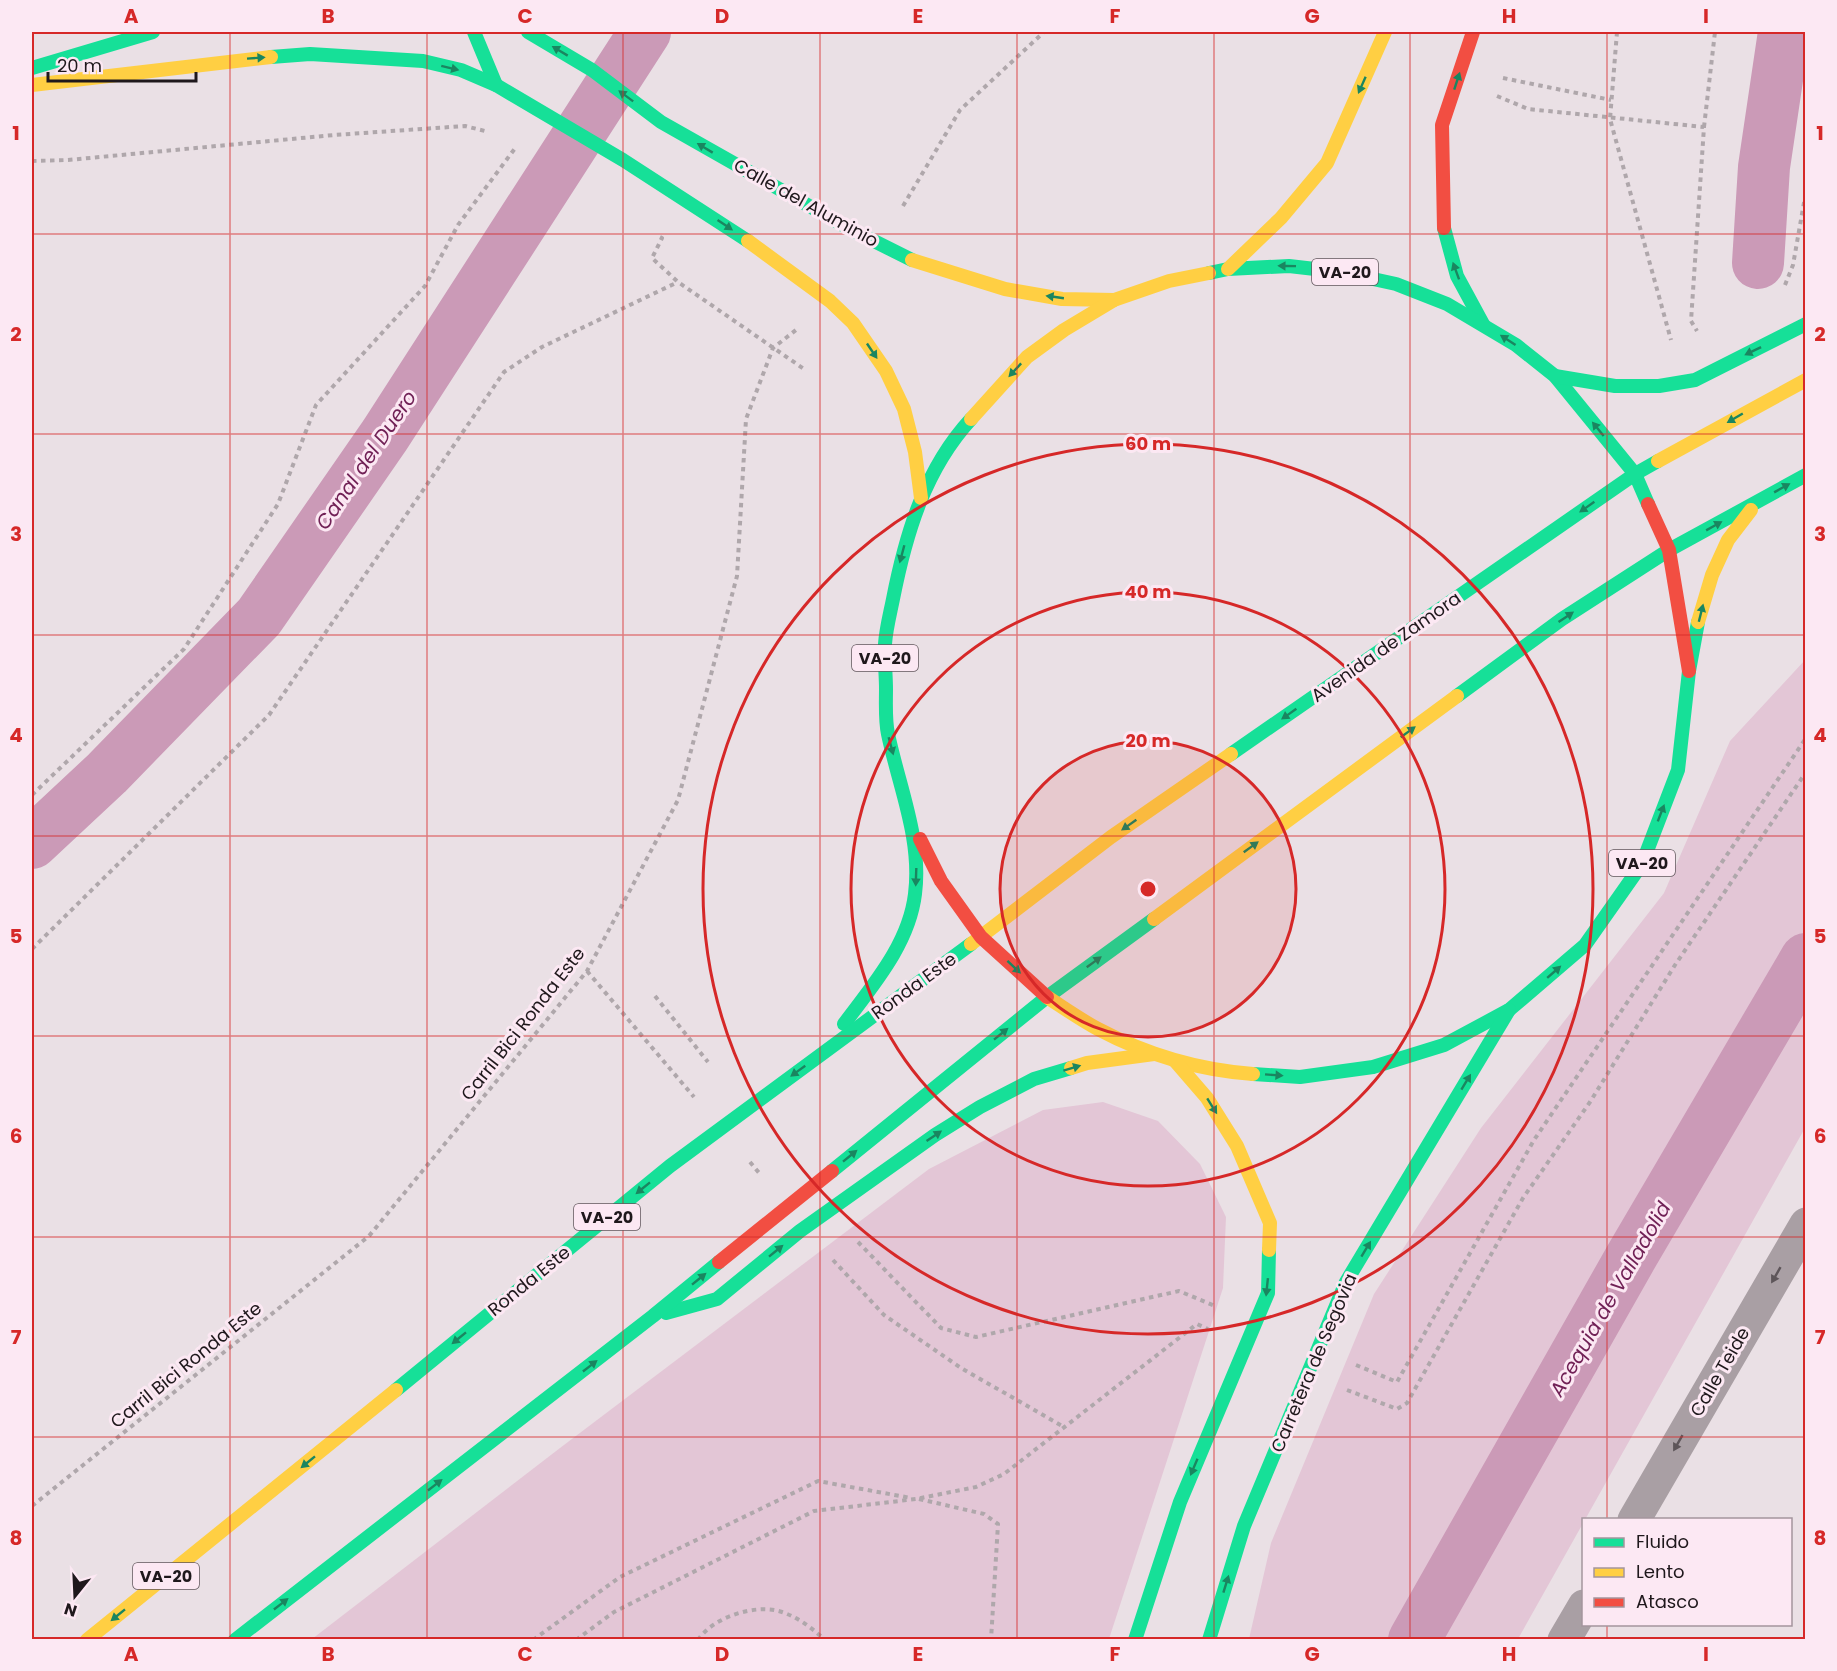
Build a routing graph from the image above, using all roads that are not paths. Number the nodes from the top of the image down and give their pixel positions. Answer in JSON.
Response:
{"nodes":[{"id":1,"x":153,"y":32,"type":"edge"},
{"id":2,"x":474,"y":32,"type":"edge"},
{"id":3,"x":528,"y":32,"type":"edge"},
{"id":4,"x":1385,"y":32,"type":"edge"},
{"id":5,"x":1473,"y":32,"type":"edge"},
{"id":6,"x":585,"y":51,"type":"dead end"},
{"id":7,"x":32,"y":68,"type":"edge"},
{"id":8,"x":592,"y":70,"type":"junction"},
{"id":9,"x":32,"y":85,"type":"edge"},
{"id":10,"x":496,"y":85,"type":"junction"},
{"id":11,"x":1228,"y":268,"type":"junction"},
{"id":12,"x":1114,"y":300,"type":"junction"},
{"id":13,"x":1483,"y":324,"type":"junction"},
{"id":14,"x":1806,"y":324,"type":"edge"},
{"id":15,"x":1555,"y":376,"type":"junction"},
{"id":16,"x":1806,"y":380,"type":"edge"},
{"id":17,"x":1635,"y":474,"type":"junction"},
{"id":18,"x":1806,"y":475,"type":"edge"},
{"id":19,"x":921,"y":498,"type":"junction"},
{"id":20,"x":1758,"y":501,"type":"junction"},
{"id":21,"x":1669,"y":550,"type":"junction"},
{"id":22,"x":1689,"y":671,"type":"junction"},
{"id":23,"x":910,"y":819,"type":"junction"},
{"id":24,"x":981,"y":937,"type":"junction"},
{"id":25,"x":1047,"y":997,"type":"junction"},
{"id":26,"x":1509,"y":1010,"type":"junction"},
{"id":27,"x":825,"y":1051,"type":"junction"},
{"id":28,"x":1154,"y":1054,"type":"junction"},
{"id":29,"x":1175,"y":1061,"type":"junction"},
{"id":30,"x":1806,"y":1224,"type":"edge"},
{"id":31,"x":653,"y":1316,"type":"junction"},
{"id":32,"x":1635,"y":1518,"type":"edge"},
{"id":33,"x":1582,"y":1609,"type":"edge"},
{"id":34,"x":87,"y":1640,"type":"edge"},
{"id":35,"x":234,"y":1640,"type":"edge"},
{"id":36,"x":1135,"y":1640,"type":"edge"},
{"id":37,"x":1209,"y":1640,"type":"edge"},
{"id":38,"x":1564,"y":1640,"type":"edge"}],
"edges":[{"from":1,"to":7,"type":"main road"},
{"from":2,"to":10,"type":"main road"},
{"from":8,"to":3,"type":"main road","name":"Calle del Aluminio","one_way":true},
{"from":4,"to":11,"type":"main road","one_way":true},
{"from":13,"to":5,"type":"main road","number":"VA-20","one_way":true},
{"from":6,"to":8,"type":"main road"},
{"from":12,"to":8,"type":"main road","name":"Calle del Aluminio","one_way":true},
{"from":9,"to":10,"type":"main road","one_way":true},
{"from":10,"to":19,"type":"main road","one_way":true},
{"from":11,"to":12,"type":"main road","number":"VA-20"},
{"from":13,"to":11,"type":"main road","number":"VA-20","one_way":true},
{"from":12,"to":19,"type":"main road","number":"VA-20","one_way":true},
{"from":15,"to":13,"type":"main road","number":"VA-20","one_way":true},
{"from":14,"to":15,"type":"main road","one_way":true},
{"from":17,"to":15,"type":"main road","number":"VA-20","one_way":true},
{"from":16,"to":17,"type":"main road","name":"Avenida de Zamora","one_way":true},
{"from":17,"to":21,"type":"main road","number":"VA-20"},
{"from":17,"to":24,"type":"main road","name":"Avenida de Zamora","one_way":true},
{"from":20,"to":18,"type":"main road","one_way":true},
{"from":19,"to":23,"type":"main road","number":"VA-20","one_way":true},
{"from":21,"to":20,"type":"main road","one_way":true},
{"from":22,"to":20,"type":"main road","one_way":true},
{"from":21,"to":22,"type":"main road","number":"VA-20"},
{"from":25,"to":21,"type":"main road","one_way":true},
{"from":26,"to":22,"type":"main road","number":"VA-20","one_way":true},
{"from":23,"to":24,"type":"main road","number":"VA-20"},
{"from":23,"to":27,"type":"main road","one_way":true},
{"from":24,"to":25,"type":"main road","number":"VA-20","one_way":true},
{"from":24,"to":27,"type":"main road","name":"Ronda Este","number":"VA-20"},
{"from":25,"to":28,"type":"main road","number":"VA-20"},
{"from":31,"to":25,"type":"main road","one_way":true},
{"from":29,"to":26,"type":"main road","number":"VA-20","one_way":true},
{"from":37,"to":26,"type":"main road","name":"Carretera de Segovia","one_way":true},
{"from":27,"to":34,"type":"main road","name":"Ronda Este","number":"VA-20","one_way":true},
{"from":28,"to":29,"type":"main road","number":"VA-20"},
{"from":31,"to":28,"type":"main road","one_way":true},
{"from":29,"to":36,"type":"main road","one_way":true},
{"from":30,"to":32,"type":"street","name":"Calle Teide","one_way":true},
{"from":35,"to":31,"type":"main road","one_way":true},
{"from":33,"to":38,"type":"street"}]}
